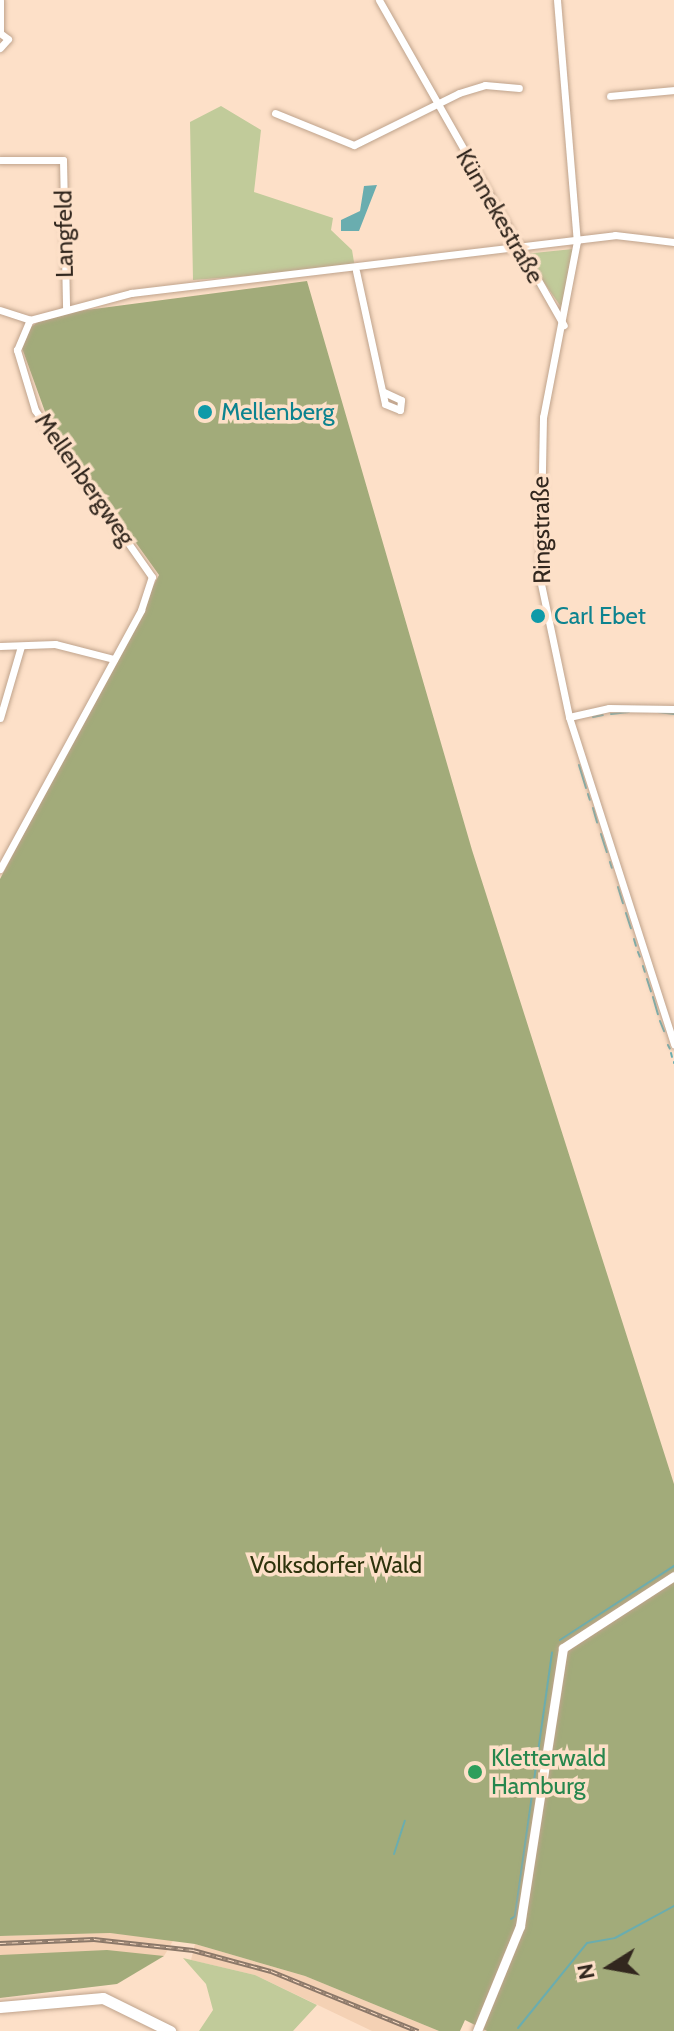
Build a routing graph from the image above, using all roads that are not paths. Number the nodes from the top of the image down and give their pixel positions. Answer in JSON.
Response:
{"nodes":[{"id":1,"x":0,"y":0,"type":"edge"},
{"id":2,"x":379,"y":0,"type":"edge"},
{"id":3,"x":557,"y":0,"type":"edge"},
{"id":4,"x":0,"y":33,"type":"edge"},
{"id":5,"x":0,"y":48,"type":"edge"},
{"id":6,"x":519,"y":88,"type":"dead end"},
{"id":7,"x":674,"y":90,"type":"edge"},
{"id":8,"x":610,"y":96,"type":"dead end"},
{"id":9,"x":438,"y":105,"type":"junction"},
{"id":10,"x":275,"y":113,"type":"dead end"},
{"id":11,"x":0,"y":160,"type":"edge"},
{"id":12,"x":577,"y":241,"type":"junction"},
{"id":13,"x":674,"y":242,"type":"edge"},
{"id":14,"x":516,"y":249,"type":"junction"},
{"id":15,"x":356,"y":271,"type":"junction"},
{"id":16,"x":66,"y":309,"type":"junction"},
{"id":17,"x":0,"y":310,"type":"edge"},
{"id":18,"x":30,"y":320,"type":"junction"},
{"id":19,"x":565,"y":326,"type":"junction"},
{"id":20,"x":384,"y":392,"type":"dead end"},
{"id":21,"x":0,"y":646,"type":"edge"},
{"id":22,"x":21,"y":646,"type":"junction"},
{"id":23,"x":114,"y":659,"type":"junction"},
{"id":24,"x":674,"y":709,"type":"edge"},
{"id":25,"x":569,"y":717,"type":"junction"},
{"id":26,"x":0,"y":718,"type":"edge"},
{"id":27,"x":0,"y":869,"type":"edge"},
{"id":28,"x":674,"y":1045,"type":"edge"},
{"id":29,"x":674,"y":1576,"type":"edge"},
{"id":30,"x":0,"y":2007,"type":"edge"},
{"id":31,"x":170,"y":2031,"type":"edge"},
{"id":32,"x":477,"y":2031,"type":"edge"}],
"edges":[{"from":1,"to":4,"type":"street"},
{"from":2,"to":9,"type":"street","name":"Künnekestraße"},
{"from":3,"to":12,"type":"street","name":"Ringstraße"},
{"from":4,"to":5,"type":"street"},
{"from":6,"to":9,"type":"street"},
{"from":7,"to":8,"type":"street"},
{"from":9,"to":10,"type":"street"},
{"from":9,"to":14,"type":"street","name":"Künnekestraße"},
{"from":11,"to":16,"type":"street","name":"Langfeld"},
{"from":12,"to":13,"type":"street"},
{"from":12,"to":14,"type":"street"},
{"from":12,"to":19,"type":"street","name":"Ringstraße"},
{"from":14,"to":15,"type":"street"},
{"from":14,"to":19,"type":"street","name":"Künnekestraße"},
{"from":15,"to":16,"type":"street"},
{"from":15,"to":20,"type":"street"},
{"from":16,"to":18,"type":"street"},
{"from":17,"to":18,"type":"street"},
{"from":18,"to":23,"type":"street","name":"Mellenbergweg"},
{"from":19,"to":25,"type":"street","name":"Ringstraße"},
{"from":21,"to":22,"type":"street"},
{"from":22,"to":23,"type":"street"},
{"from":22,"to":26,"type":"street"},
{"from":23,"to":27,"type":"street","name":"Mellenbergweg"},
{"from":24,"to":25,"type":"street"},
{"from":25,"to":28,"type":"street","name":"Ringstraße"},
{"from":29,"to":32,"type":"street"},
{"from":30,"to":31,"type":"main road"}]}
